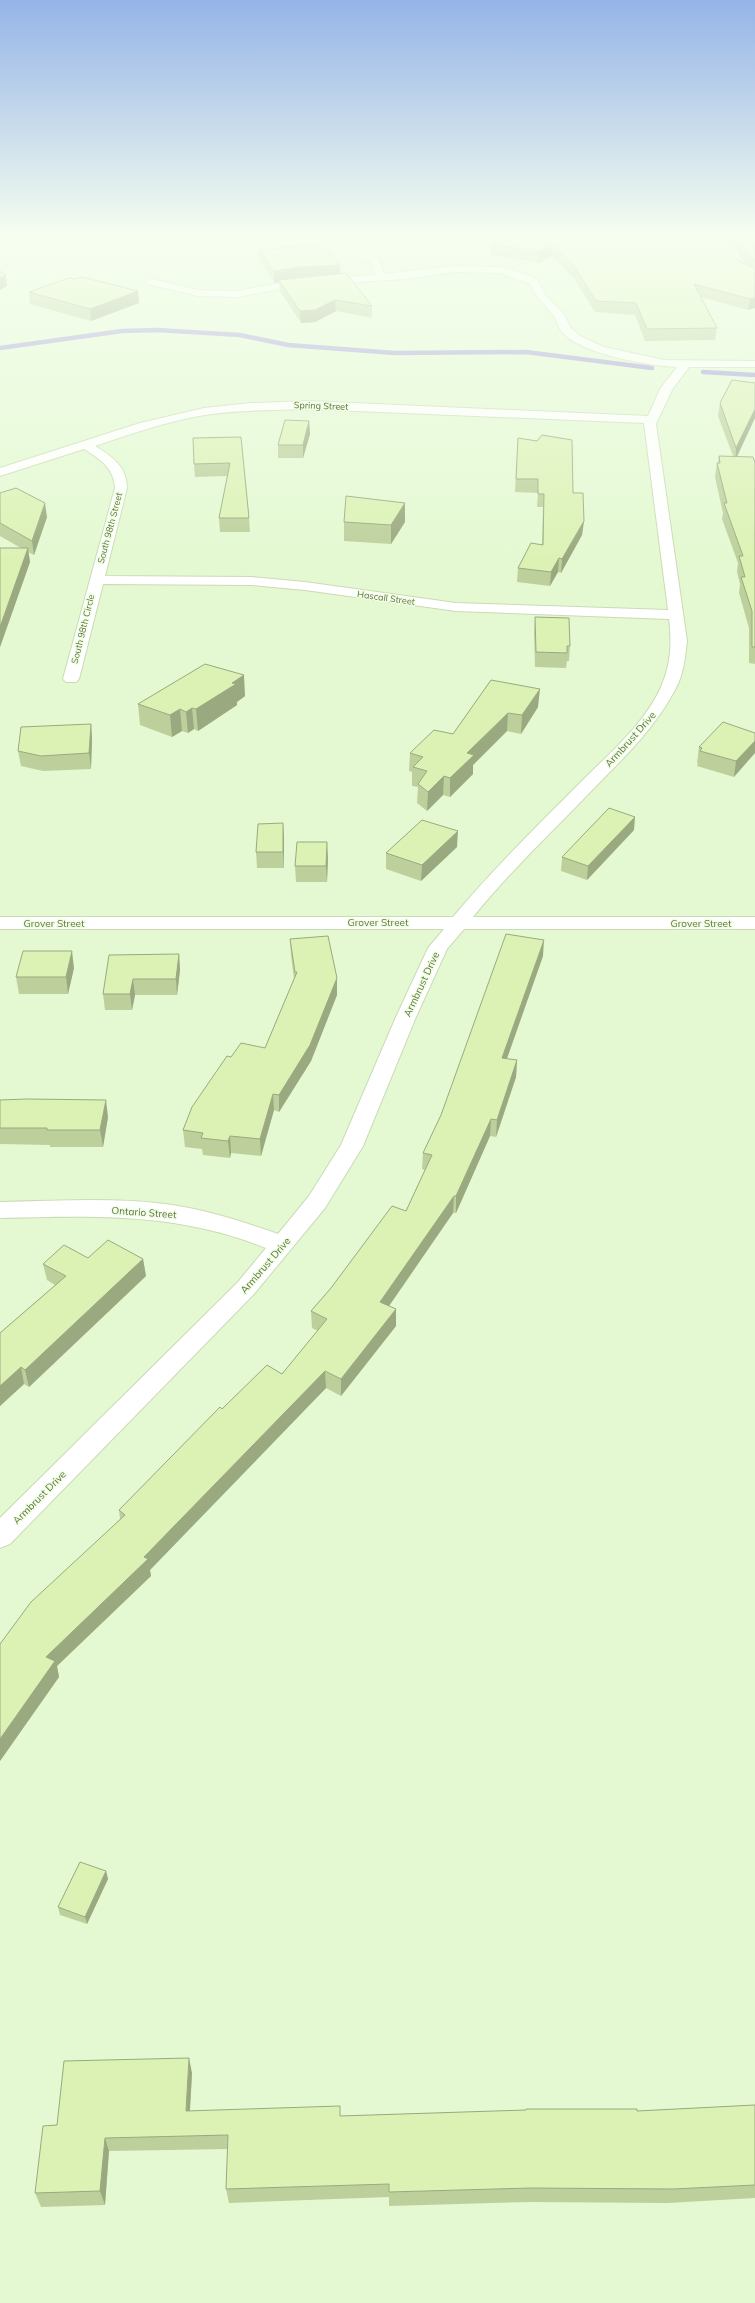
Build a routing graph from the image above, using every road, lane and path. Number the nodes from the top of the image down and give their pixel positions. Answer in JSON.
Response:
{"nodes":[{"id":1,"x":589,"y":344,"type":"edge"},
{"id":2,"x":686,"y":363,"type":"junction"},
{"id":3,"x":755,"y":364,"type":"edge"},
{"id":4,"x":652,"y":420,"type":"junction"},
{"id":5,"x":86,"y":445,"type":"junction"},
{"id":6,"x":0,"y":472,"type":"edge"},
{"id":7,"x":96,"y":580,"type":"junction"},
{"id":8,"x":676,"y":615,"type":"junction"},
{"id":9,"x":71,"y":679,"type":"dead end"},
{"id":10,"x":459,"y":921,"type":"junction"},
{"id":11,"x":0,"y":923,"type":"edge"},
{"id":12,"x":755,"y":923,"type":"edge"},
{"id":13,"x":0,"y":1210,"type":"edge"},
{"id":14,"x":284,"y":1245,"type":"junction"},
{"id":15,"x":0,"y":1536,"type":"edge"}],
"edges":[{"from":1,"to":2,"type":"street"},
{"from":2,"to":3,"type":"street"},
{"from":2,"to":4,"type":"street","name":"Armbrust Drive"},
{"from":4,"to":5,"type":"street","name":"Spring Street"},
{"from":4,"to":8,"type":"street","name":"Armbrust Drive"},
{"from":5,"to":6,"type":"street","name":"Spring Street"},
{"from":5,"to":7,"type":"street","name":"South 98th Street"},
{"from":7,"to":8,"type":"street","name":"Hascall Street"},
{"from":7,"to":9,"type":"street","name":"South 98th Circle"},
{"from":8,"to":10,"type":"street","name":"Armbrust Drive"},
{"from":10,"to":11,"type":"street","name":"Grover Street"},
{"from":10,"to":12,"type":"street","name":"Grover Street"},
{"from":10,"to":14,"type":"street","name":"Armbrust Drive"},
{"from":13,"to":14,"type":"street","name":"Ontario Street"},
{"from":14,"to":15,"type":"street","name":"Armbrust Drive"}]}
